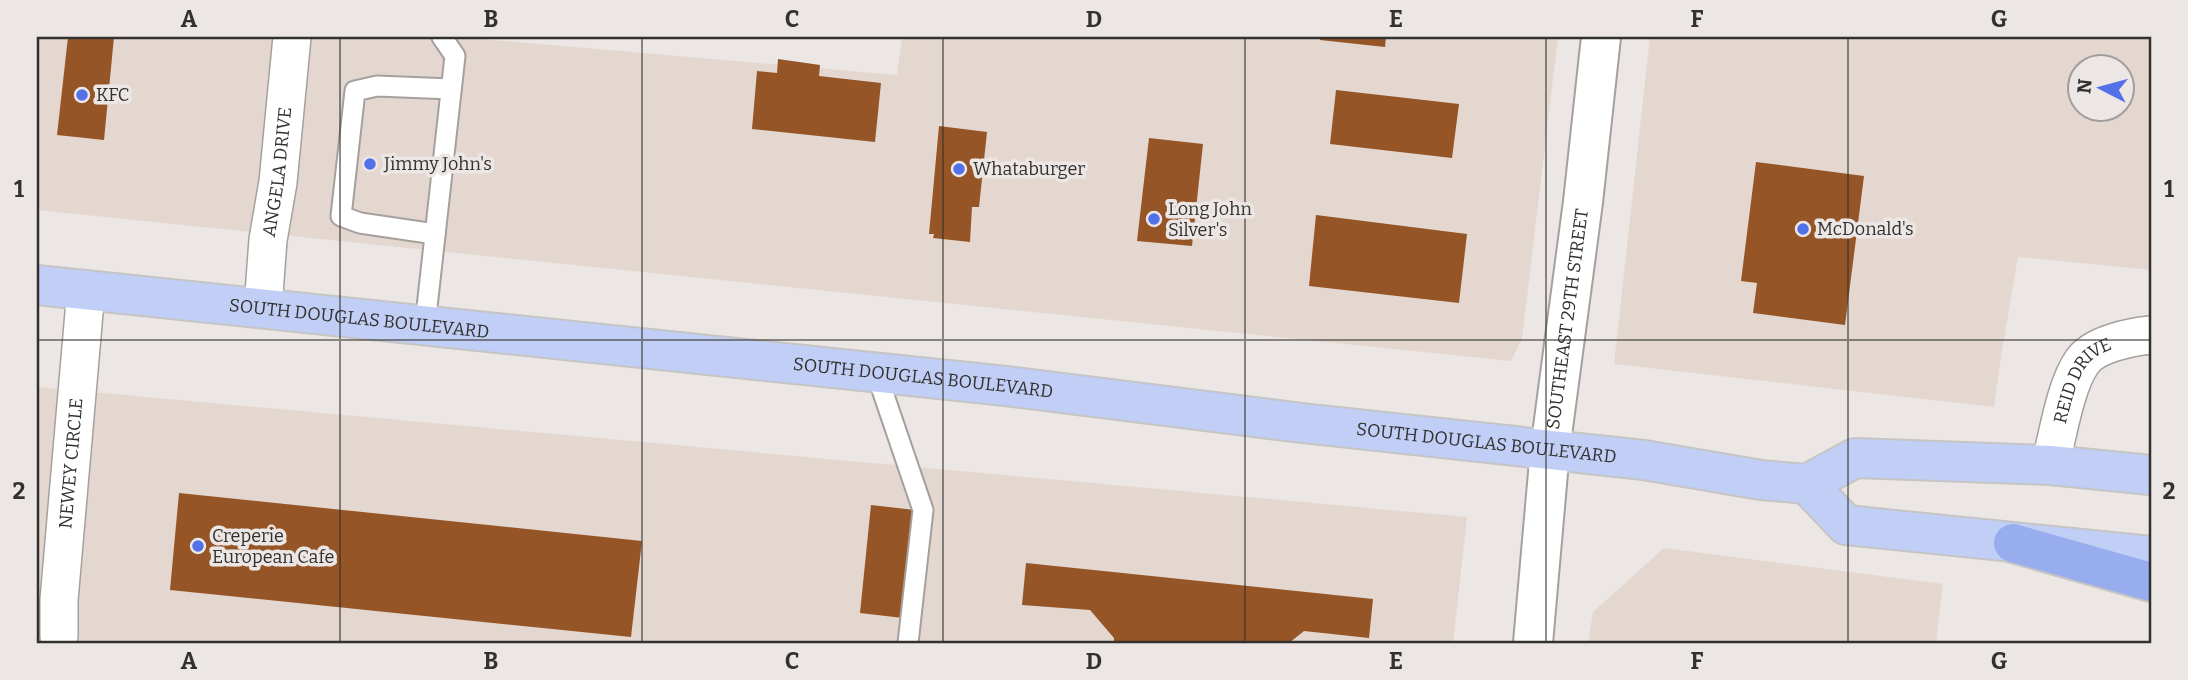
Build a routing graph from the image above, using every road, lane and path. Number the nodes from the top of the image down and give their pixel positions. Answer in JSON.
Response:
{"nodes":[{"id":1,"x":292,"y":37,"type":"edge"},
{"id":2,"x":442,"y":37,"type":"edge"},
{"id":3,"x":1601,"y":37,"type":"edge"},
{"id":4,"x":451,"y":89,"type":"junction"},
{"id":5,"x":435,"y":234,"type":"junction"},
{"id":6,"x":37,"y":285,"type":"edge"},
{"id":7,"x":86,"y":290,"type":"junction"},
{"id":8,"x":263,"y":307,"type":"junction"},
{"id":9,"x":425,"y":325,"type":"junction"},
{"id":10,"x":2151,"y":335,"type":"edge"},
{"id":11,"x":876,"y":372,"type":"junction"},
{"id":12,"x":1550,"y":450,"type":"junction"},
{"id":13,"x":2050,"y":465,"type":"junction"},
{"id":14,"x":2151,"y":475,"type":"edge"},
{"id":15,"x":1807,"y":484,"type":"junction"},
{"id":16,"x":2013,"y":543,"type":"junction"},
{"id":17,"x":2151,"y":556,"type":"edge"},
{"id":18,"x":2151,"y":582,"type":"edge"},
{"id":19,"x":59,"y":636,"type":"dead end"},
{"id":20,"x":908,"y":643,"type":"edge"},
{"id":21,"x":1533,"y":643,"type":"edge"}],
"edges":[{"from":1,"to":8,"type":"street","name":"ANGELA DRIVE"},
{"from":2,"to":4,"type":"lane"},
{"from":3,"to":12,"type":"main road","name":"SOUTHEAST 29TH STREET"},
{"from":4,"to":5,"type":"lane"},
{"from":4,"to":5,"type":"lane"},
{"from":5,"to":9,"type":"lane"},
{"from":6,"to":7,"type":"main road","name":"SOUTH DOUGLAS BOULEVARD"},
{"from":7,"to":8,"type":"main road","name":"SOUTH DOUGLAS BOULEVARD"},
{"from":7,"to":19,"type":"street","name":"NEWEY CIRCLE"},
{"from":8,"to":9,"type":"main road","name":"SOUTH DOUGLAS BOULEVARD"},
{"from":9,"to":11,"type":"main road","name":"SOUTH DOUGLAS BOULEVARD"},
{"from":10,"to":13,"type":"street","name":"REID DRIVE"},
{"from":11,"to":12,"type":"main road","name":"SOUTH DOUGLAS BOULEVARD"},
{"from":11,"to":20,"type":"lane"},
{"from":12,"to":15,"type":"main road","name":"SOUTH DOUGLAS BOULEVARD"},
{"from":12,"to":21,"type":"main road","name":"SOUTHEAST 29TH STREET"},
{"from":13,"to":14,"type":"main road"},
{"from":13,"to":15,"type":"main road"},
{"from":15,"to":16,"type":"main road"},
{"from":16,"to":17,"type":"main road"},
{"from":16,"to":18,"type":"highway"}]}
